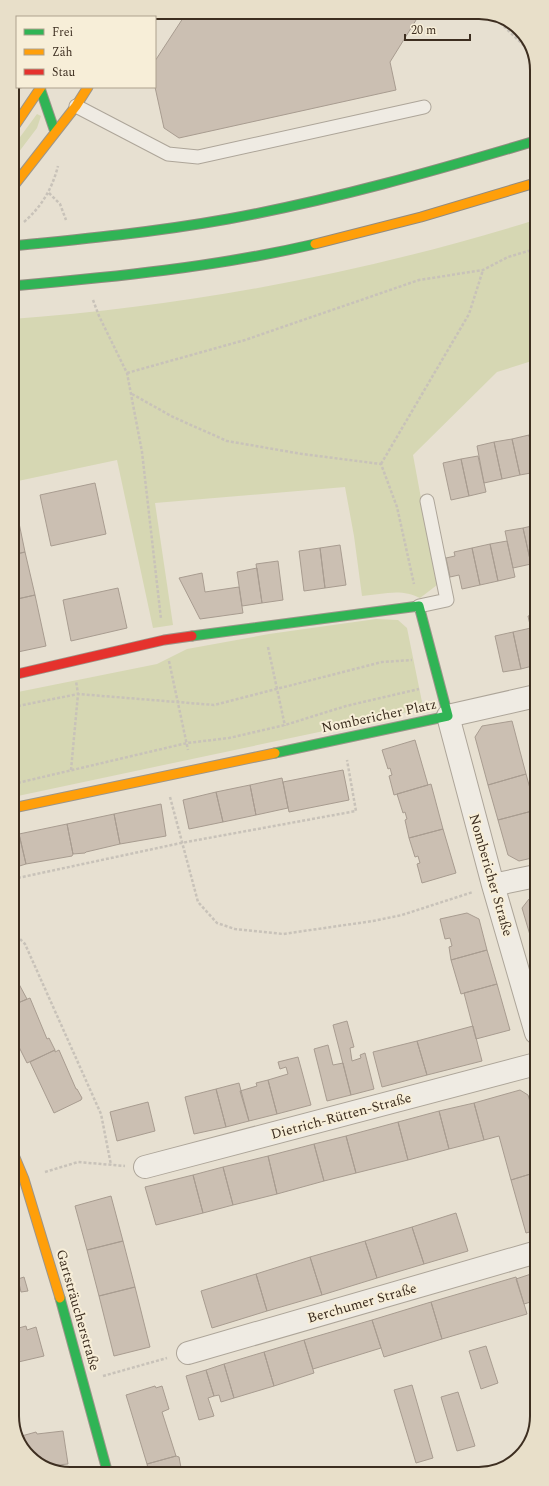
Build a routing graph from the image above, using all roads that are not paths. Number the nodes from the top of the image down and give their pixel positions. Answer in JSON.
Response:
{"nodes":[{"id":1,"x":42,"y":88,"type":"edge"},
{"id":2,"x":43,"y":88,"type":"edge"},
{"id":3,"x":87,"y":88,"type":"edge"},
{"id":4,"x":76,"y":106,"type":"junction"},
{"id":5,"x":424,"y":107,"type":"dead end"},
{"id":6,"x":19,"y":120,"type":"edge"},
{"id":7,"x":55,"y":132,"type":"junction"},
{"id":8,"x":530,"y":143,"type":"edge"},
{"id":9,"x":19,"y":179,"type":"edge"},
{"id":10,"x":530,"y":185,"type":"edge"},
{"id":11,"x":19,"y":245,"type":"edge"},
{"id":12,"x":19,"y":285,"type":"edge"},
{"id":13,"x":427,"y":500,"type":"dead end"},
{"id":14,"x":419,"y":606,"type":"junction"},
{"id":15,"x":19,"y":674,"type":"edge"},
{"id":16,"x":530,"y":697,"type":"edge"},
{"id":17,"x":448,"y":716,"type":"junction"},
{"id":18,"x":19,"y":807,"type":"edge"},
{"id":19,"x":530,"y":877,"type":"edge"},
{"id":20,"x":493,"y":885,"type":"junction"},
{"id":21,"x":530,"y":1012,"type":"edge"},
{"id":22,"x":530,"y":1066,"type":"edge"},
{"id":23,"x":19,"y":1167,"type":"edge"},
{"id":24,"x":145,"y":1167,"type":"road end"},
{"id":25,"x":530,"y":1254,"type":"edge"},
{"id":26,"x":188,"y":1353,"type":"road end"},
{"id":27,"x":106,"y":1467,"type":"edge"}],
"edges":[{"from":1,"to":6,"type":"main road"},
{"from":2,"to":7,"type":"main road"},
{"from":3,"to":4,"type":"main road"},
{"from":4,"to":5,"type":"lane"},
{"from":4,"to":7,"type":"main road"},
{"from":7,"to":9,"type":"main road"},
{"from":8,"to":11,"type":"main road","bridge":true},
{"from":10,"to":12,"type":"main road","bridge":true},
{"from":13,"to":14,"type":"lane"},
{"from":14,"to":15,"type":"main road"},
{"from":14,"to":17,"type":"main road","name":"Nombericher Platz"},
{"from":16,"to":17,"type":"street"},
{"from":17,"to":18,"type":"main road","name":"Nombericher Platz"},
{"from":17,"to":20,"type":"street","name":"Nombericher Straße"},
{"from":19,"to":20,"type":"street"},
{"from":20,"to":21,"type":"street","name":"Nombericher Straße"},
{"from":22,"to":24,"type":"street","name":"Dietrich-Rütten-Straße"},
{"from":23,"to":27,"type":"main road","name":"Gartsträucherstraße"},
{"from":25,"to":26,"type":"street","name":"Berchumer Straße"}]}
